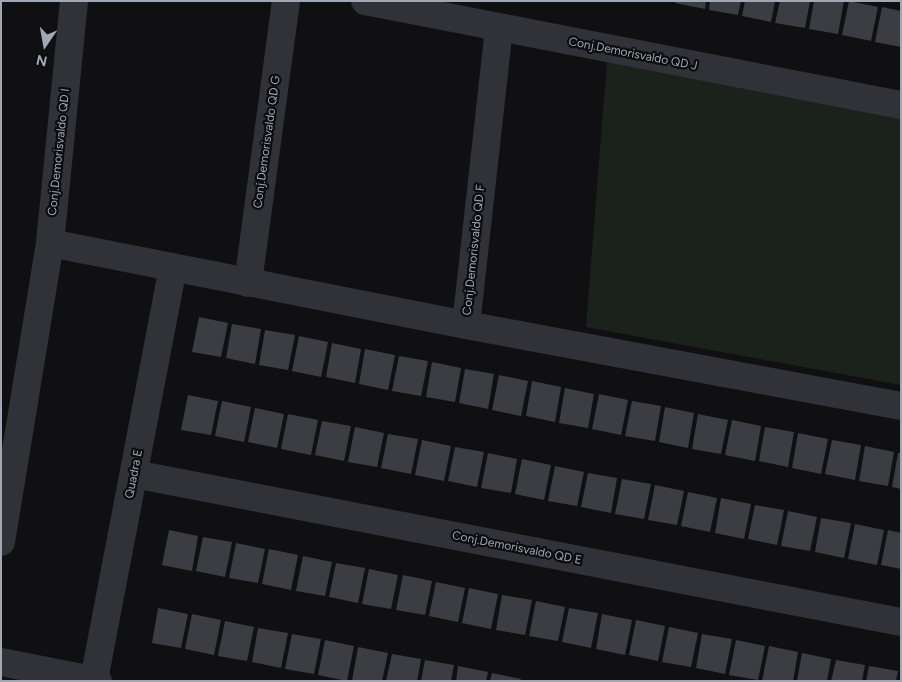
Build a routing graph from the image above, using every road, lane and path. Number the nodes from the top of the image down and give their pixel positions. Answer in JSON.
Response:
{"nodes":[{"id":1,"x":74,"y":1,"type":"edge"},
{"id":2,"x":286,"y":1,"type":"edge"},
{"id":3,"x":365,"y":1,"type":"edge"},
{"id":4,"x":499,"y":28,"type":"junction"},
{"id":5,"x":901,"y":106,"type":"edge"},
{"id":6,"x":50,"y":243,"type":"junction"},
{"id":7,"x":173,"y":267,"type":"junction"},
{"id":8,"x":248,"y":283,"type":"junction"},
{"id":9,"x":466,"y":325,"type":"junction"},
{"id":10,"x":901,"y":406,"type":"edge"},
{"id":11,"x":134,"y":474,"type":"junction"},
{"id":12,"x":1,"y":542,"type":"edge"},
{"id":13,"x":901,"y":622,"type":"edge"},
{"id":14,"x":1,"y":662,"type":"edge"},
{"id":15,"x":96,"y":680,"type":"edge"}],
"edges":[{"from":1,"to":6,"type":"street","name":"Conj.Demorisvaldo QD I"},
{"from":2,"to":8,"type":"street","name":"Conj.Demorisvaldo QD G"},
{"from":3,"to":4,"type":"street","name":"Conj.Demorisvaldo QD J"},
{"from":4,"to":5,"type":"street","name":"Conj.Demorisvaldo QD J"},
{"from":4,"to":9,"type":"street","name":"Conj.Demorisvaldo QD F"},
{"from":6,"to":7,"type":"street","name":"Conj.Demorisvaldo QD F"},
{"from":6,"to":12,"type":"street","name":"Conj.Demorisvaldo QD I"},
{"from":7,"to":8,"type":"street","name":"Conj.Demorisvaldo QD F"},
{"from":7,"to":11,"type":"street","name":"Quadra E"},
{"from":8,"to":9,"type":"street","name":"Conj.Demorisvaldo QD F"},
{"from":9,"to":10,"type":"street"},
{"from":11,"to":13,"type":"street","name":"Conj.Demorisvaldo QD E"},
{"from":11,"to":15,"type":"street","name":"Quadra E"},
{"from":14,"to":15,"type":"street"}]}
